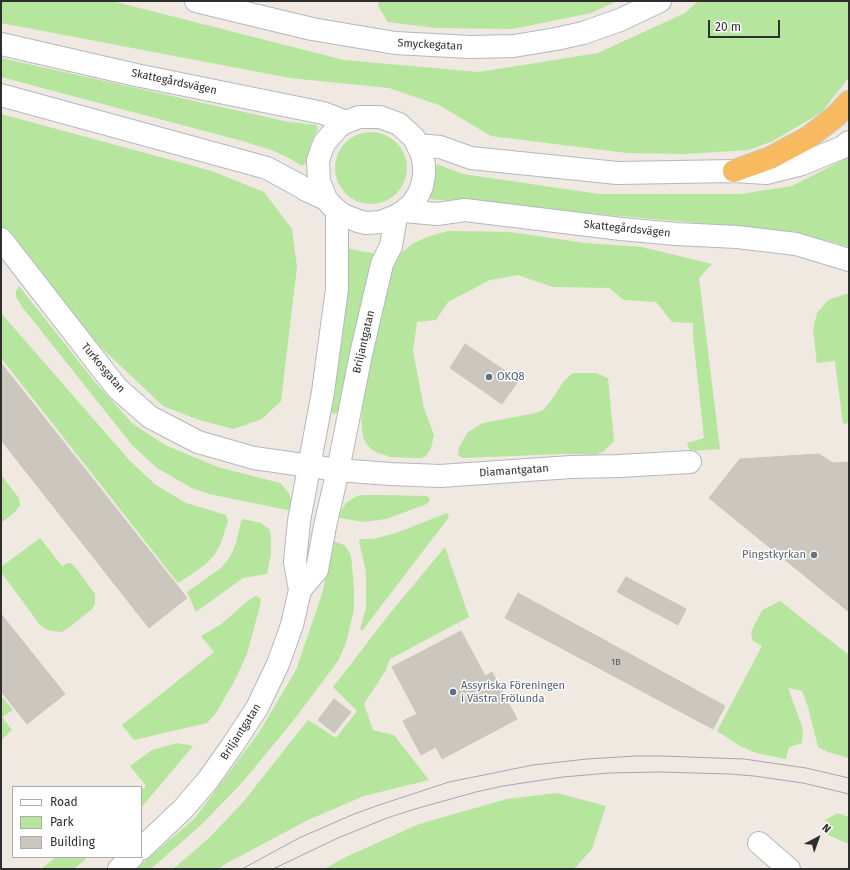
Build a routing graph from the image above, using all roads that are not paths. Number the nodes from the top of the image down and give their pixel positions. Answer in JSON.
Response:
{"nodes":[{"id":1,"x":196,"y":1,"type":"edge"},
{"id":2,"x":660,"y":1,"type":"edge"},
{"id":3,"x":1,"y":44,"type":"edge"},
{"id":4,"x":1,"y":95,"type":"edge"},
{"id":5,"x":849,"y":102,"type":"edge"},
{"id":6,"x":346,"y":122,"type":"junction"},
{"id":7,"x":849,"y":142,"type":"edge"},
{"id":8,"x":418,"y":145,"type":"junction"},
{"id":9,"x":734,"y":171,"type":"junction"},
{"id":10,"x":332,"y":205,"type":"junction"},
{"id":11,"x":400,"y":214,"type":"junction"},
{"id":12,"x":1,"y":239,"type":"edge"},
{"id":13,"x":849,"y":260,"type":"edge"},
{"id":14,"x":690,"y":462,"type":"dead end"},
{"id":15,"x":310,"y":466,"type":"junction"},
{"id":16,"x":338,"y":470,"type":"junction"},
{"id":17,"x":300,"y":590,"type":"junction"},
{"id":18,"x":758,"y":843,"type":"dead end"},
{"id":19,"x":142,"y":848,"type":"edge"},
{"id":20,"x":131,"y":858,"type":"edge"},
{"id":21,"x":119,"y":869,"type":"edge"},
{"id":22,"x":789,"y":869,"type":"edge"}],
"edges":[{"from":1,"to":2,"type":"street","name":"Smyckegatan"},
{"from":3,"to":6,"type":"street","name":"Skattegårdsvägen"},
{"from":4,"to":10,"type":"street","name":"Skattegårdsvägen"},
{"from":5,"to":9,"type":"highway"},
{"from":6,"to":8,"type":"street","name":"Skattegårdsvägen"},
{"from":6,"to":10,"type":"street","name":"Skattegårdsvägen"},
{"from":7,"to":9,"type":"street"},
{"from":8,"to":9,"type":"street"},
{"from":8,"to":11,"type":"street","name":"Skattegårdsvägen"},
{"from":10,"to":11,"type":"street","name":"Skattegårdsvägen"},
{"from":10,"to":15,"type":"street","name":"Briljantgatan"},
{"from":11,"to":13,"type":"street","name":"Skattegårdsvägen"},
{"from":11,"to":16,"type":"street","name":"Briljantgatan"},
{"from":12,"to":15,"type":"street","name":"Turkosgatan"},
{"from":14,"to":16,"type":"street","name":"Diamantgatan"},
{"from":15,"to":16,"type":"street"},
{"from":15,"to":17,"type":"street","name":"Briljantgatan"},
{"from":16,"to":17,"type":"street","name":"Briljantgatan"},
{"from":17,"to":19,"type":"street","name":"Briljantgatan"},
{"from":18,"to":22,"type":"street"},
{"from":20,"to":21,"type":"street"}]}
